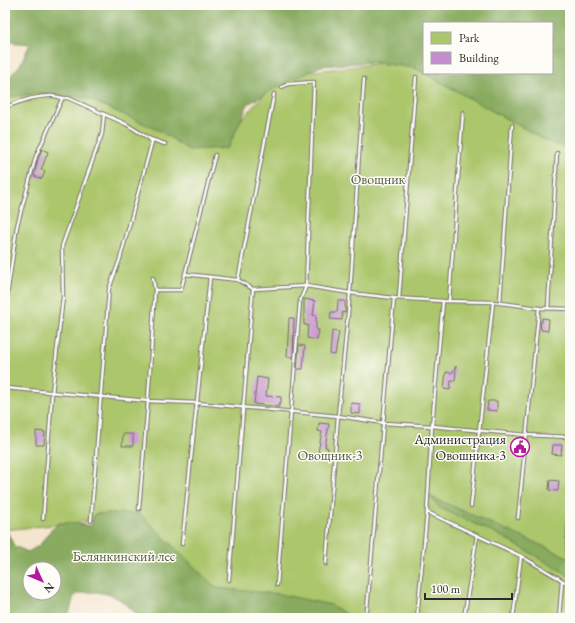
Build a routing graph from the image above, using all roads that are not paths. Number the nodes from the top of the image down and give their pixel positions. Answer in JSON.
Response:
{"nodes":[{"id":1,"x":416,"y":77,"type":"dead end"},
{"id":2,"x":364,"y":80,"type":"dead end"},
{"id":3,"x":282,"y":87,"type":"dead end"},
{"id":4,"x":274,"y":94,"type":"dead end"},
{"id":5,"x":62,"y":99,"type":"junction"},
{"id":6,"x":5,"y":107,"type":"edge"},
{"id":7,"x":463,"y":112,"type":"dead end"},
{"id":8,"x":104,"y":114,"type":"junction"},
{"id":9,"x":512,"y":125,"type":"dead end"},
{"id":10,"x":150,"y":139,"type":"junction"},
{"id":11,"x":165,"y":144,"type":"dead end"},
{"id":12,"x":556,"y":153,"type":"dead end"},
{"id":13,"x":215,"y":156,"type":"dead end"},
{"id":14,"x":185,"y":274,"type":"junction"},
{"id":15,"x":210,"y":277,"type":"junction"},
{"id":16,"x":153,"y":278,"type":"dead end"},
{"id":17,"x":238,"y":280,"type":"junction"},
{"id":18,"x":306,"y":286,"type":"junction"},
{"id":19,"x":253,"y":289,"type":"junction"},
{"id":20,"x":155,"y":290,"type":"junction"},
{"id":21,"x":350,"y":293,"type":"junction"},
{"id":22,"x":394,"y":298,"type":"junction"},
{"id":23,"x":400,"y":298,"type":"junction"},
{"id":24,"x":443,"y":301,"type":"junction"},
{"id":25,"x":449,"y":301,"type":"junction"},
{"id":26,"x":493,"y":302,"type":"junction"},
{"id":27,"x":500,"y":303,"type":"junction"},
{"id":28,"x":539,"y":308,"type":"junction"},
{"id":29,"x":548,"y":308,"type":"junction"},
{"id":30,"x":570,"y":309,"type":"edge"},
{"id":31,"x":5,"y":310,"type":"edge"},
{"id":32,"x":5,"y":388,"type":"edge"},
{"id":33,"x":52,"y":393,"type":"junction"},
{"id":34,"x":101,"y":396,"type":"junction"},
{"id":35,"x":148,"y":401,"type":"junction"},
{"id":36,"x":197,"y":403,"type":"junction"},
{"id":37,"x":243,"y":407,"type":"junction"},
{"id":38,"x":291,"y":411,"type":"junction"},
{"id":39,"x":338,"y":416,"type":"junction"},
{"id":40,"x":384,"y":423,"type":"junction"},
{"id":41,"x":432,"y":426,"type":"junction"},
{"id":42,"x":479,"y":431,"type":"junction"},
{"id":43,"x":526,"y":435,"type":"junction"},
{"id":44,"x":570,"y":437,"type":"edge"},
{"id":45,"x":570,"y":499,"type":"edge"},
{"id":46,"x":471,"y":506,"type":"dead end"},
{"id":47,"x":139,"y":509,"type":"dead end"},
{"id":48,"x":427,"y":512,"type":"junction"},
{"id":49,"x":518,"y":518,"type":"dead end"},
{"id":50,"x":43,"y":519,"type":"dead end"},
{"id":51,"x":91,"y":520,"type":"dead end"},
{"id":52,"x":477,"y":535,"type":"junction"},
{"id":53,"x":182,"y":544,"type":"dead end"},
{"id":54,"x":570,"y":554,"type":"edge"},
{"id":55,"x":521,"y":556,"type":"junction"},
{"id":56,"x":326,"y":564,"type":"dead end"},
{"id":57,"x":229,"y":580,"type":"dead end"},
{"id":58,"x":562,"y":581,"type":"junction"},
{"id":59,"x":277,"y":585,"type":"dead end"},
{"id":60,"x":570,"y":585,"type":"edge"},
{"id":61,"x":367,"y":610,"type":"dead end"},
{"id":62,"x":417,"y":618,"type":"edge"},
{"id":63,"x":464,"y":618,"type":"edge"},
{"id":64,"x":513,"y":618,"type":"edge"},
{"id":65,"x":559,"y":618,"type":"edge"}],
"edges":[{"from":1,"to":23,"type":"lane"},
{"from":2,"to":21,"type":"lane"},
{"from":3,"to":18,"type":"lane"},
{"from":4,"to":17,"type":"lane"},
{"from":5,"to":6,"type":"lane"},
{"from":5,"to":8,"type":"lane"},
{"from":5,"to":31,"type":"lane"},
{"from":7,"to":25,"type":"lane"},
{"from":8,"to":10,"type":"lane"},
{"from":8,"to":33,"type":"lane"},
{"from":9,"to":27,"type":"lane"},
{"from":10,"to":11,"type":"lane"},
{"from":10,"to":34,"type":"lane"},
{"from":12,"to":29,"type":"lane"},
{"from":13,"to":14,"type":"lane"},
{"from":14,"to":15,"type":"lane"},
{"from":14,"to":20,"type":"lane"},
{"from":15,"to":17,"type":"lane"},
{"from":15,"to":36,"type":"lane"},
{"from":16,"to":20,"type":"lane"},
{"from":17,"to":19,"type":"lane"},
{"from":18,"to":19,"type":"lane"},
{"from":18,"to":21,"type":"lane"},
{"from":18,"to":38,"type":"lane"},
{"from":19,"to":37,"type":"lane"},
{"from":20,"to":35,"type":"lane"},
{"from":21,"to":22,"type":"lane"},
{"from":21,"to":39,"type":"lane"},
{"from":22,"to":23,"type":"lane"},
{"from":22,"to":40,"type":"lane"},
{"from":23,"to":24,"type":"lane"},
{"from":24,"to":25,"type":"lane"},
{"from":24,"to":41,"type":"lane"},
{"from":25,"to":26,"type":"lane"},
{"from":26,"to":27,"type":"lane"},
{"from":26,"to":42,"type":"lane"},
{"from":27,"to":28,"type":"lane"},
{"from":28,"to":29,"type":"lane"},
{"from":28,"to":43,"type":"lane"},
{"from":29,"to":30,"type":"lane"},
{"from":32,"to":33,"type":"lane"},
{"from":33,"to":34,"type":"lane"},
{"from":33,"to":50,"type":"lane"},
{"from":34,"to":35,"type":"lane"},
{"from":34,"to":51,"type":"lane"},
{"from":35,"to":36,"type":"lane"},
{"from":35,"to":47,"type":"lane"},
{"from":36,"to":37,"type":"lane"},
{"from":36,"to":53,"type":"lane"},
{"from":37,"to":38,"type":"lane"},
{"from":37,"to":57,"type":"lane"},
{"from":38,"to":39,"type":"lane"},
{"from":38,"to":59,"type":"lane"},
{"from":39,"to":40,"type":"lane"},
{"from":39,"to":56,"type":"lane"},
{"from":40,"to":41,"type":"lane"},
{"from":40,"to":61,"type":"lane"},
{"from":41,"to":42,"type":"lane"},
{"from":41,"to":48,"type":"lane"},
{"from":42,"to":43,"type":"lane"},
{"from":42,"to":46,"type":"lane"},
{"from":43,"to":44,"type":"lane"},
{"from":43,"to":49,"type":"lane"},
{"from":45,"to":54,"type":"lane"},
{"from":48,"to":52,"type":"lane"},
{"from":48,"to":62,"type":"lane"},
{"from":52,"to":55,"type":"lane"},
{"from":52,"to":63,"type":"lane"},
{"from":55,"to":58,"type":"lane"},
{"from":55,"to":64,"type":"lane"},
{"from":58,"to":60,"type":"lane"},
{"from":58,"to":65,"type":"lane"}]}
